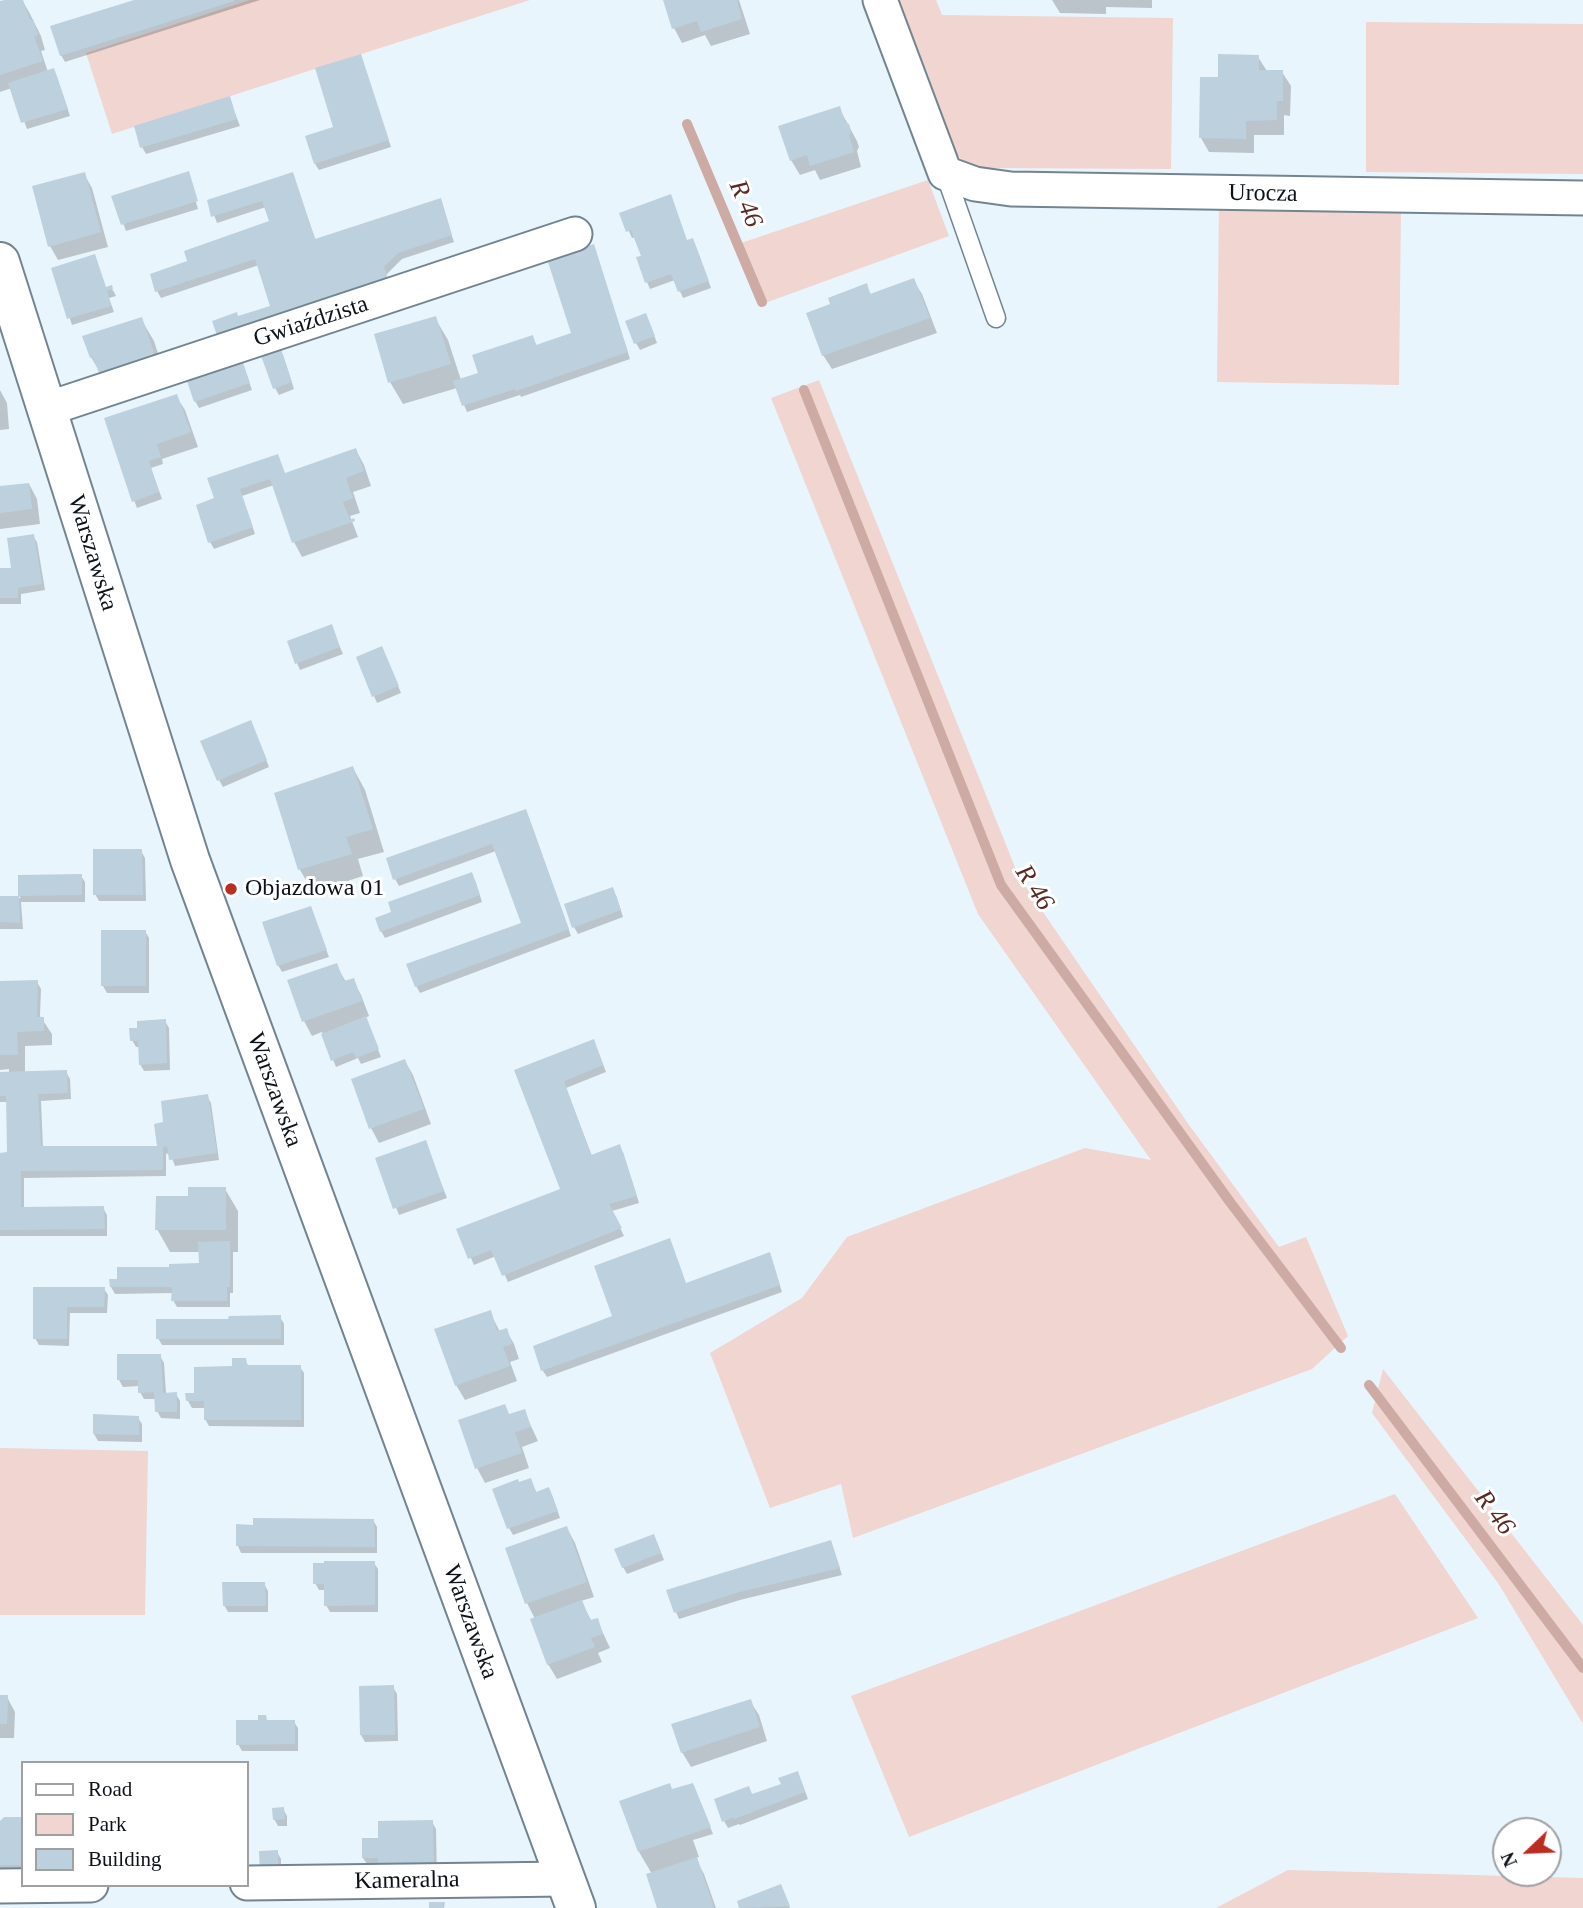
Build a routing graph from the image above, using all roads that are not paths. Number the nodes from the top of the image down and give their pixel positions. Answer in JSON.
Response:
{"nodes":[{"id":1,"x":880,"y":0,"type":"edge"},
{"id":2,"x":945,"y":173,"type":"junction"},
{"id":3,"x":1583,"y":198,"type":"edge"},
{"id":4,"x":576,"y":234,"type":"dead end"},
{"id":5,"x":0,"y":262,"type":"edge"},
{"id":6,"x":996,"y":318,"type":"dead end"},
{"id":7,"x":47,"y":409,"type":"junction"},
{"id":8,"x":248,"y":1883,"type":"edge"},
{"id":9,"x":0,"y":1886,"type":"edge"},
{"id":10,"x":21,"y":1886,"type":"edge"},
{"id":11,"x":571,"y":1894,"type":"edge"}],
"edges":[{"from":1,"to":2,"type":"street"},
{"from":2,"to":3,"type":"street","name":"Urocza"},
{"from":2,"to":6,"type":"lane"},
{"from":4,"to":7,"type":"street","name":"Gwiaździsta"},
{"from":5,"to":7,"type":"street","name":"Warszawska"},
{"from":7,"to":11,"type":"street","name":"Warszawska"},
{"from":8,"to":11,"type":"street","name":"Kameralna"},
{"from":9,"to":10,"type":"street"}]}
